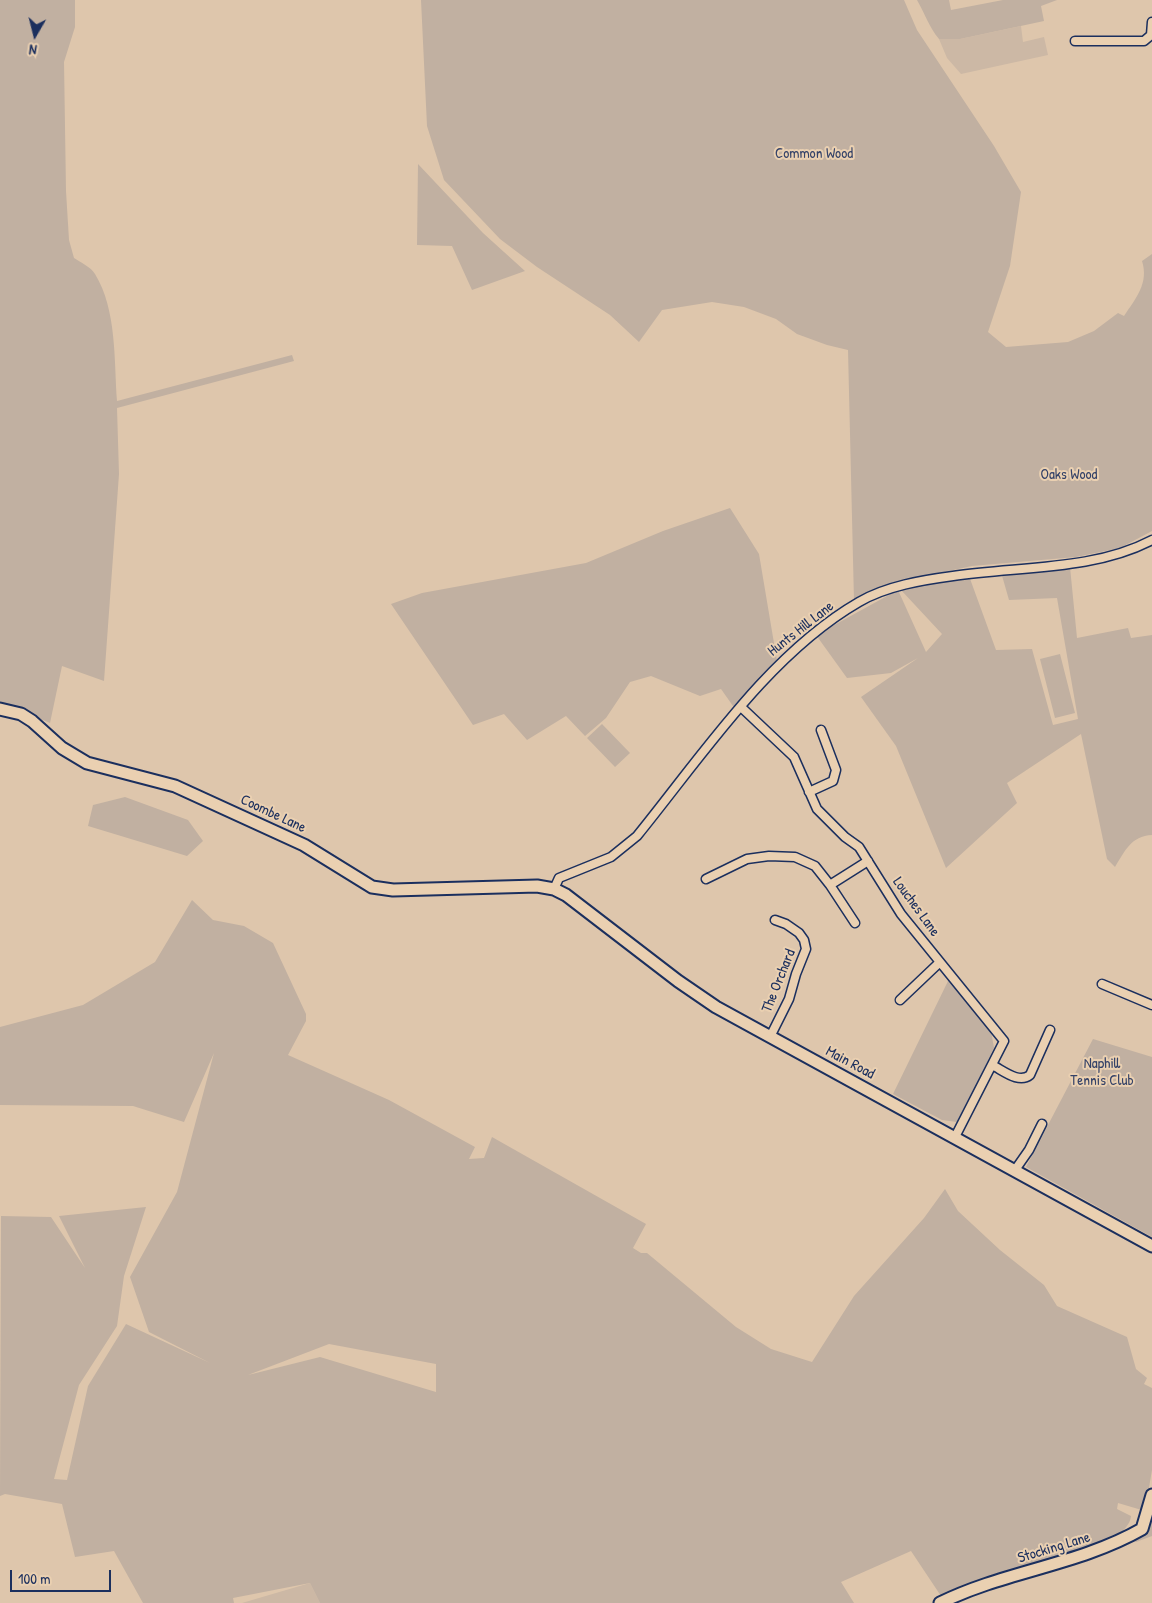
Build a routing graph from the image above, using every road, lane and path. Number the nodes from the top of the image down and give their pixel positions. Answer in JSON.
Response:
{"nodes":[{"id":1,"x":1152,"y":24,"type":"edge"},
{"id":2,"x":1075,"y":41,"type":"dead end"},
{"id":3,"x":1152,"y":540,"type":"edge"},
{"id":4,"x":741,"y":707,"type":"junction"},
{"id":5,"x":0,"y":709,"type":"edge"},
{"id":6,"x":821,"y":730,"type":"dead end"},
{"id":7,"x":809,"y":792,"type":"junction"},
{"id":8,"x":868,"y":861,"type":"junction"},
{"id":9,"x":706,"y":879,"type":"dead end"},
{"id":10,"x":830,"y":885,"type":"junction"},
{"id":11,"x":550,"y":888,"type":"junction"},
{"id":12,"x":775,"y":920,"type":"dead end"},
{"id":13,"x":855,"y":922,"type":"dead end"},
{"id":14,"x":940,"y":962,"type":"junction"},
{"id":15,"x":1102,"y":984,"type":"dead end"},
{"id":16,"x":900,"y":1000,"type":"dead end"},
{"id":17,"x":1152,"y":1005,"type":"edge"},
{"id":18,"x":1050,"y":1030,"type":"dead end"},
{"id":19,"x":770,"y":1037,"type":"junction"},
{"id":20,"x":992,"y":1065,"type":"junction"},
{"id":21,"x":1042,"y":1124,"type":"dead end"},
{"id":22,"x":955,"y":1137,"type":"junction"},
{"id":23,"x":1015,"y":1170,"type":"junction"},
{"id":24,"x":1152,"y":1246,"type":"edge"},
{"id":25,"x":1152,"y":1495,"type":"edge"},
{"id":26,"x":940,"y":1603,"type":"edge"}],
"edges":[{"from":1,"to":2,"type":"street"},
{"from":3,"to":4,"type":"street","name":"Hunts Hill Lane"},
{"from":4,"to":7,"type":"street","name":"Louches Lane"},
{"from":4,"to":11,"type":"street","name":"Hunts Hill Lane"},
{"from":5,"to":11,"type":"street","name":"Coombe Lane"},
{"from":6,"to":7,"type":"street"},
{"from":7,"to":8,"type":"street","name":"Louches Lane"},
{"from":8,"to":10,"type":"street"},
{"from":8,"to":14,"type":"street","name":"Louches Lane"},
{"from":9,"to":10,"type":"street"},
{"from":10,"to":13,"type":"street"},
{"from":11,"to":19,"type":"street","name":"Main Road"},
{"from":12,"to":19,"type":"street","name":"The Orchard"},
{"from":14,"to":16,"type":"street"},
{"from":14,"to":20,"type":"street","name":"Louches Lane"},
{"from":15,"to":17,"type":"street"},
{"from":18,"to":20,"type":"street"},
{"from":19,"to":22,"type":"street","name":"Main Road"},
{"from":20,"to":22,"type":"street","name":"Louches Lane"},
{"from":21,"to":23,"type":"street"},
{"from":22,"to":23,"type":"street","name":"Main Road"},
{"from":23,"to":24,"type":"street","name":"Main Road"},
{"from":25,"to":26,"type":"street","name":"Stocking Lane"}]}
